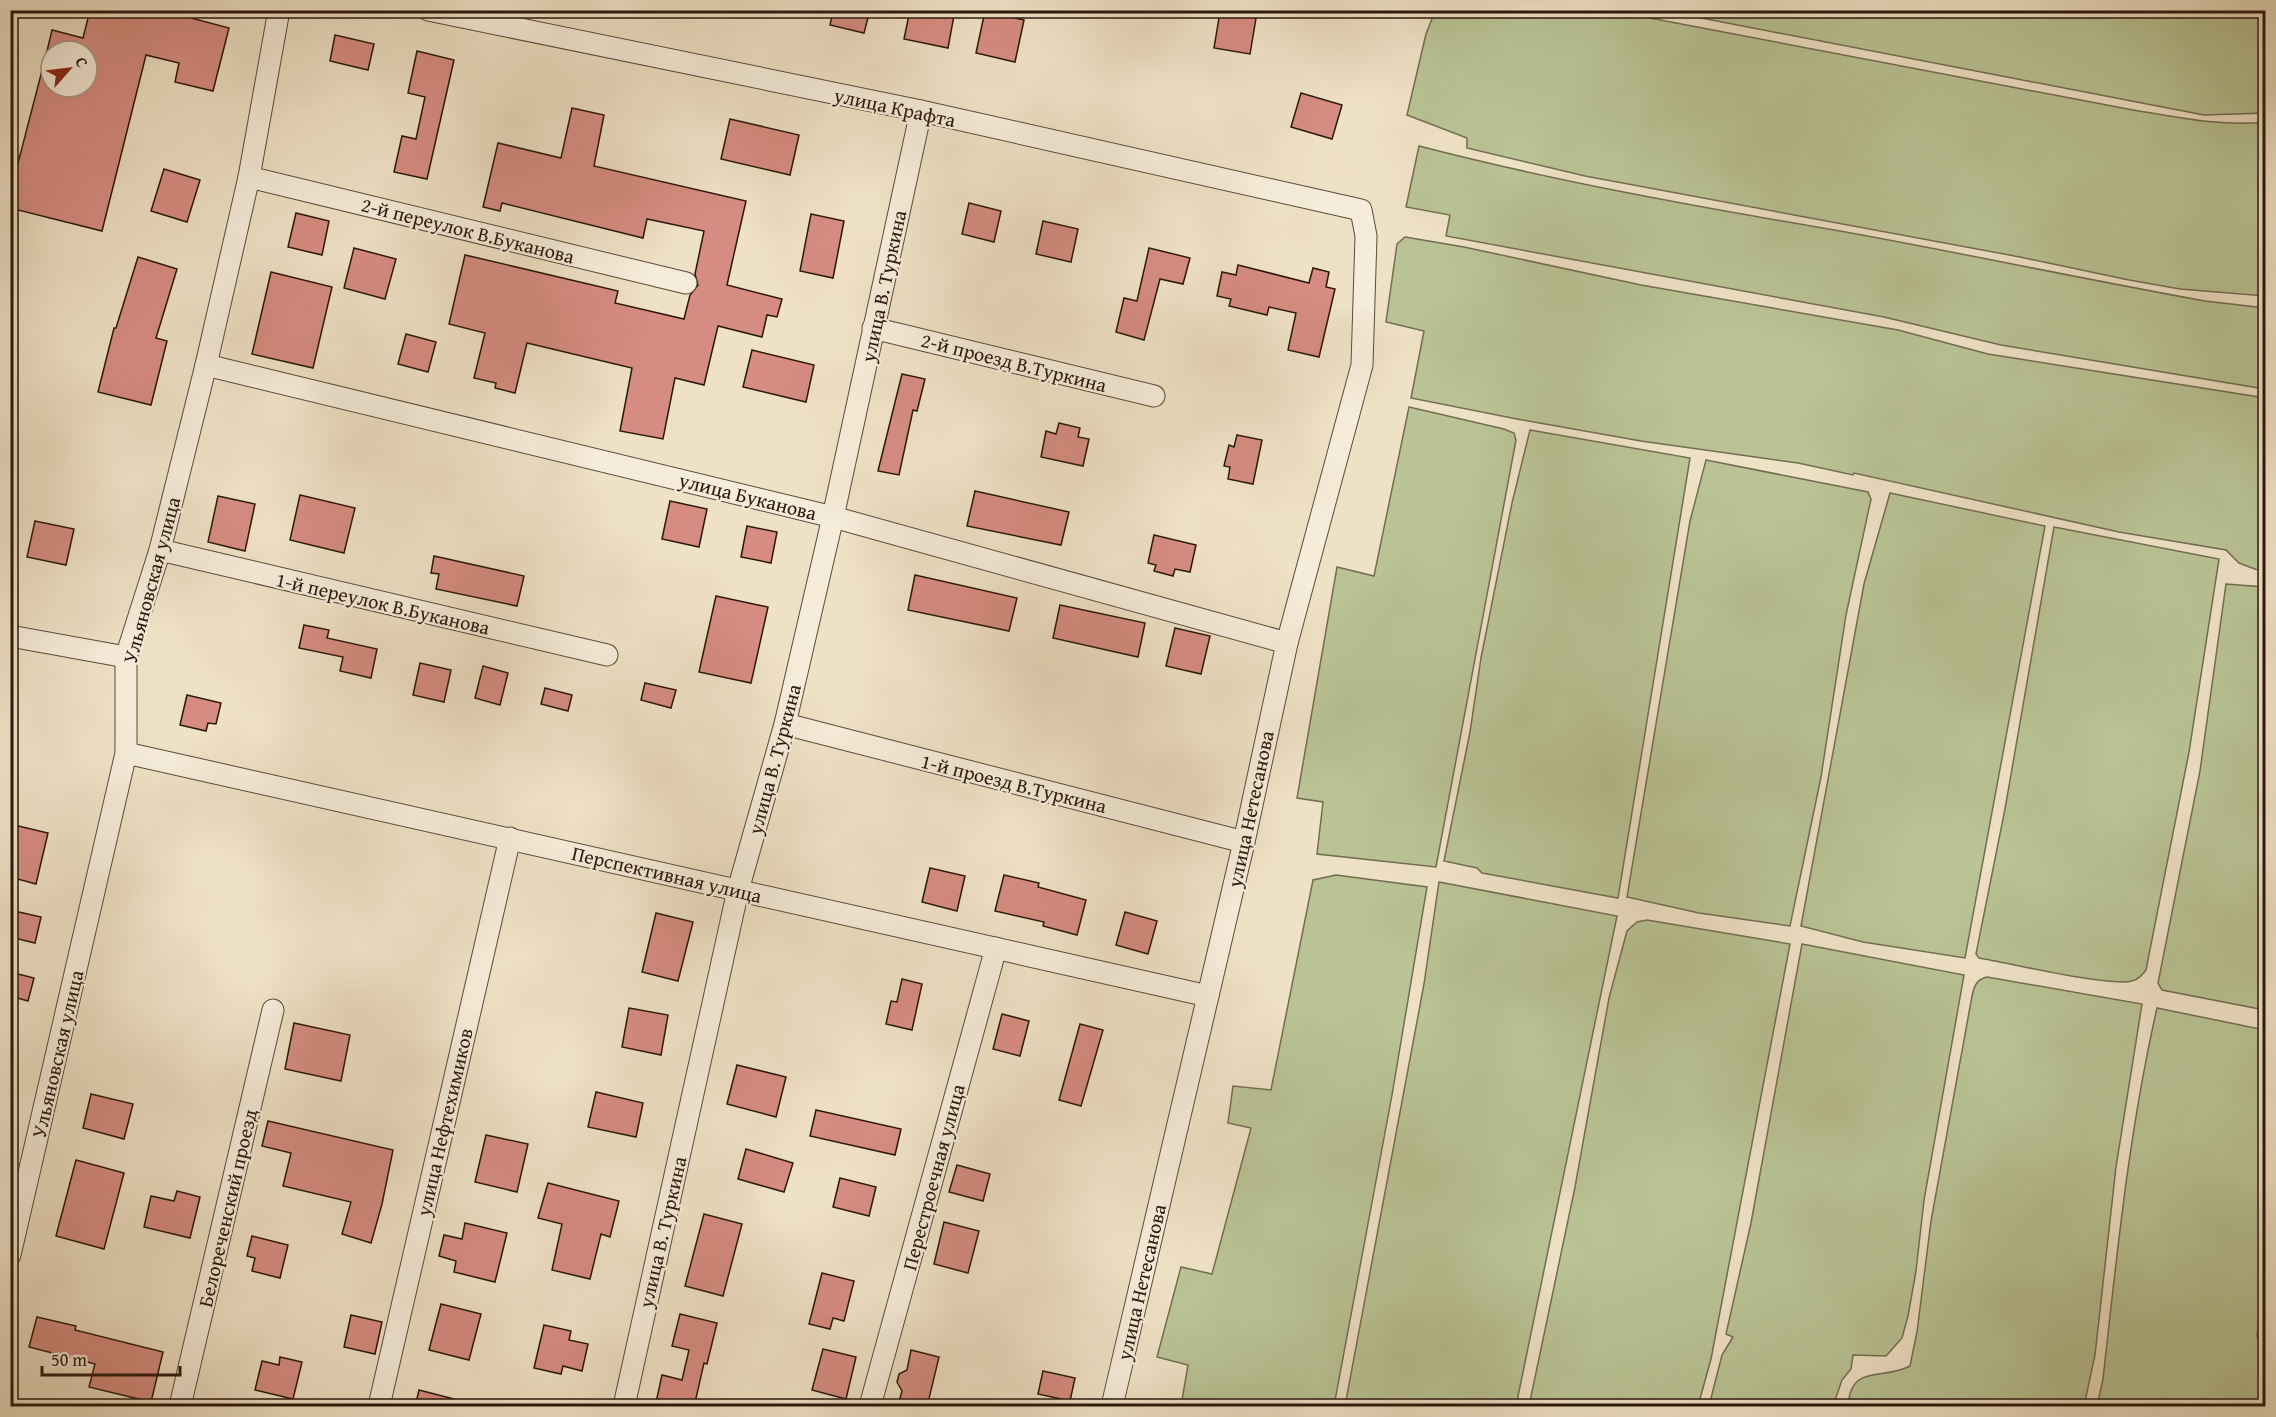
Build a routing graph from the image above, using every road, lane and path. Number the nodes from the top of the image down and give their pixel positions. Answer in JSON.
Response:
{"nodes":[{"id":1,"x":279,"y":10,"type":"edge"},
{"id":2,"x":428,"y":10,"type":"edge"},
{"id":3,"x":921,"y":111,"type":"junction"},
{"id":4,"x":249,"y":177,"type":"junction"},
{"id":5,"x":1361,"y":210,"type":"joint"},
{"id":6,"x":686,"y":283,"type":"dead end"},
{"id":7,"x":873,"y":328,"type":"junction"},
{"id":8,"x":206,"y":365,"type":"junction"},
{"id":9,"x":1154,"y":396,"type":"dead end"},
{"id":10,"x":833,"y":517,"type":"junction"},
{"id":11,"x":160,"y":550,"type":"junction"},
{"id":12,"x":10,"y":636,"type":"edge"},
{"id":13,"x":1287,"y":643,"type":"junction"},
{"id":14,"x":607,"y":656,"type":"dead end"},
{"id":15,"x":126,"y":657,"type":"junction"},
{"id":16,"x":785,"y":724,"type":"junction"},
{"id":17,"x":126,"y":753,"type":"junction"},
{"id":18,"x":510,"y":838,"type":"junction"},
{"id":19,"x":1244,"y":842,"type":"junction"},
{"id":20,"x":738,"y":890,"type":"junction"},
{"id":21,"x":996,"y":948,"type":"junction"},
{"id":22,"x":1208,"y":996,"type":"junction"},
{"id":23,"x":273,"y":1010,"type":"dead end"},
{"id":24,"x":10,"y":1256,"type":"edge"},
{"id":25,"x":180,"y":1407,"type":"edge"},
{"id":26,"x":379,"y":1407,"type":"edge"},
{"id":27,"x":624,"y":1407,"type":"edge"},
{"id":28,"x":870,"y":1407,"type":"edge"},
{"id":29,"x":1112,"y":1407,"type":"edge"}],
"edges":[{"from":1,"to":4,"type":"street","name":"Ульяновская улица"},
{"from":2,"to":3,"type":"street","name":"улица Крафта"},
{"from":3,"to":5,"type":"street","name":"улица Крафта"},
{"from":3,"to":7,"type":"street","name":"улица В. Туркина"},
{"from":4,"to":6,"type":"street","name":"2-й переулок В.Буканова"},
{"from":4,"to":8,"type":"street","name":"Ульяновская улица"},
{"from":5,"to":13,"type":"street","name":"улица Нетесанова"},
{"from":7,"to":9,"type":"street","name":"2-й проезд В.Туркина"},
{"from":7,"to":10,"type":"street","name":"улица В. Туркина"},
{"from":8,"to":10,"type":"street","name":"улица Буканова"},
{"from":8,"to":11,"type":"street","name":"Ульяновская улица"},
{"from":10,"to":13,"type":"street","name":"улица Буканова"},
{"from":10,"to":16,"type":"street","name":"улица В. Туркина"},
{"from":11,"to":14,"type":"street","name":"1-й переулок В.Буканова"},
{"from":11,"to":15,"type":"street","name":"Ульяновская улица"},
{"from":12,"to":15,"type":"street"},
{"from":13,"to":19,"type":"street","name":"улица Нетесанова"},
{"from":15,"to":17,"type":"street","name":"Ульяновская улица"},
{"from":16,"to":19,"type":"street","name":"1-й проезд В.Туркина"},
{"from":16,"to":20,"type":"street","name":"улица В. Туркина"},
{"from":17,"to":18,"type":"street","name":"Перспективная улица"},
{"from":17,"to":24,"type":"street","name":"Ульяновская улица"},
{"from":18,"to":20,"type":"street","name":"Перспективная улица"},
{"from":18,"to":26,"type":"street","name":"улица Нефтехимиков"},
{"from":19,"to":22,"type":"street","name":"улица Нетесанова"},
{"from":20,"to":21,"type":"street","name":"Перспективная улица"},
{"from":20,"to":27,"type":"street","name":"улица В. Туркина"},
{"from":21,"to":22,"type":"street","name":"Перспективная улица"},
{"from":21,"to":28,"type":"street","name":"Перестроечная улица"},
{"from":22,"to":29,"type":"street","name":"улица Нетесанова"},
{"from":23,"to":25,"type":"street","name":"Белореченский проезд"}]}
